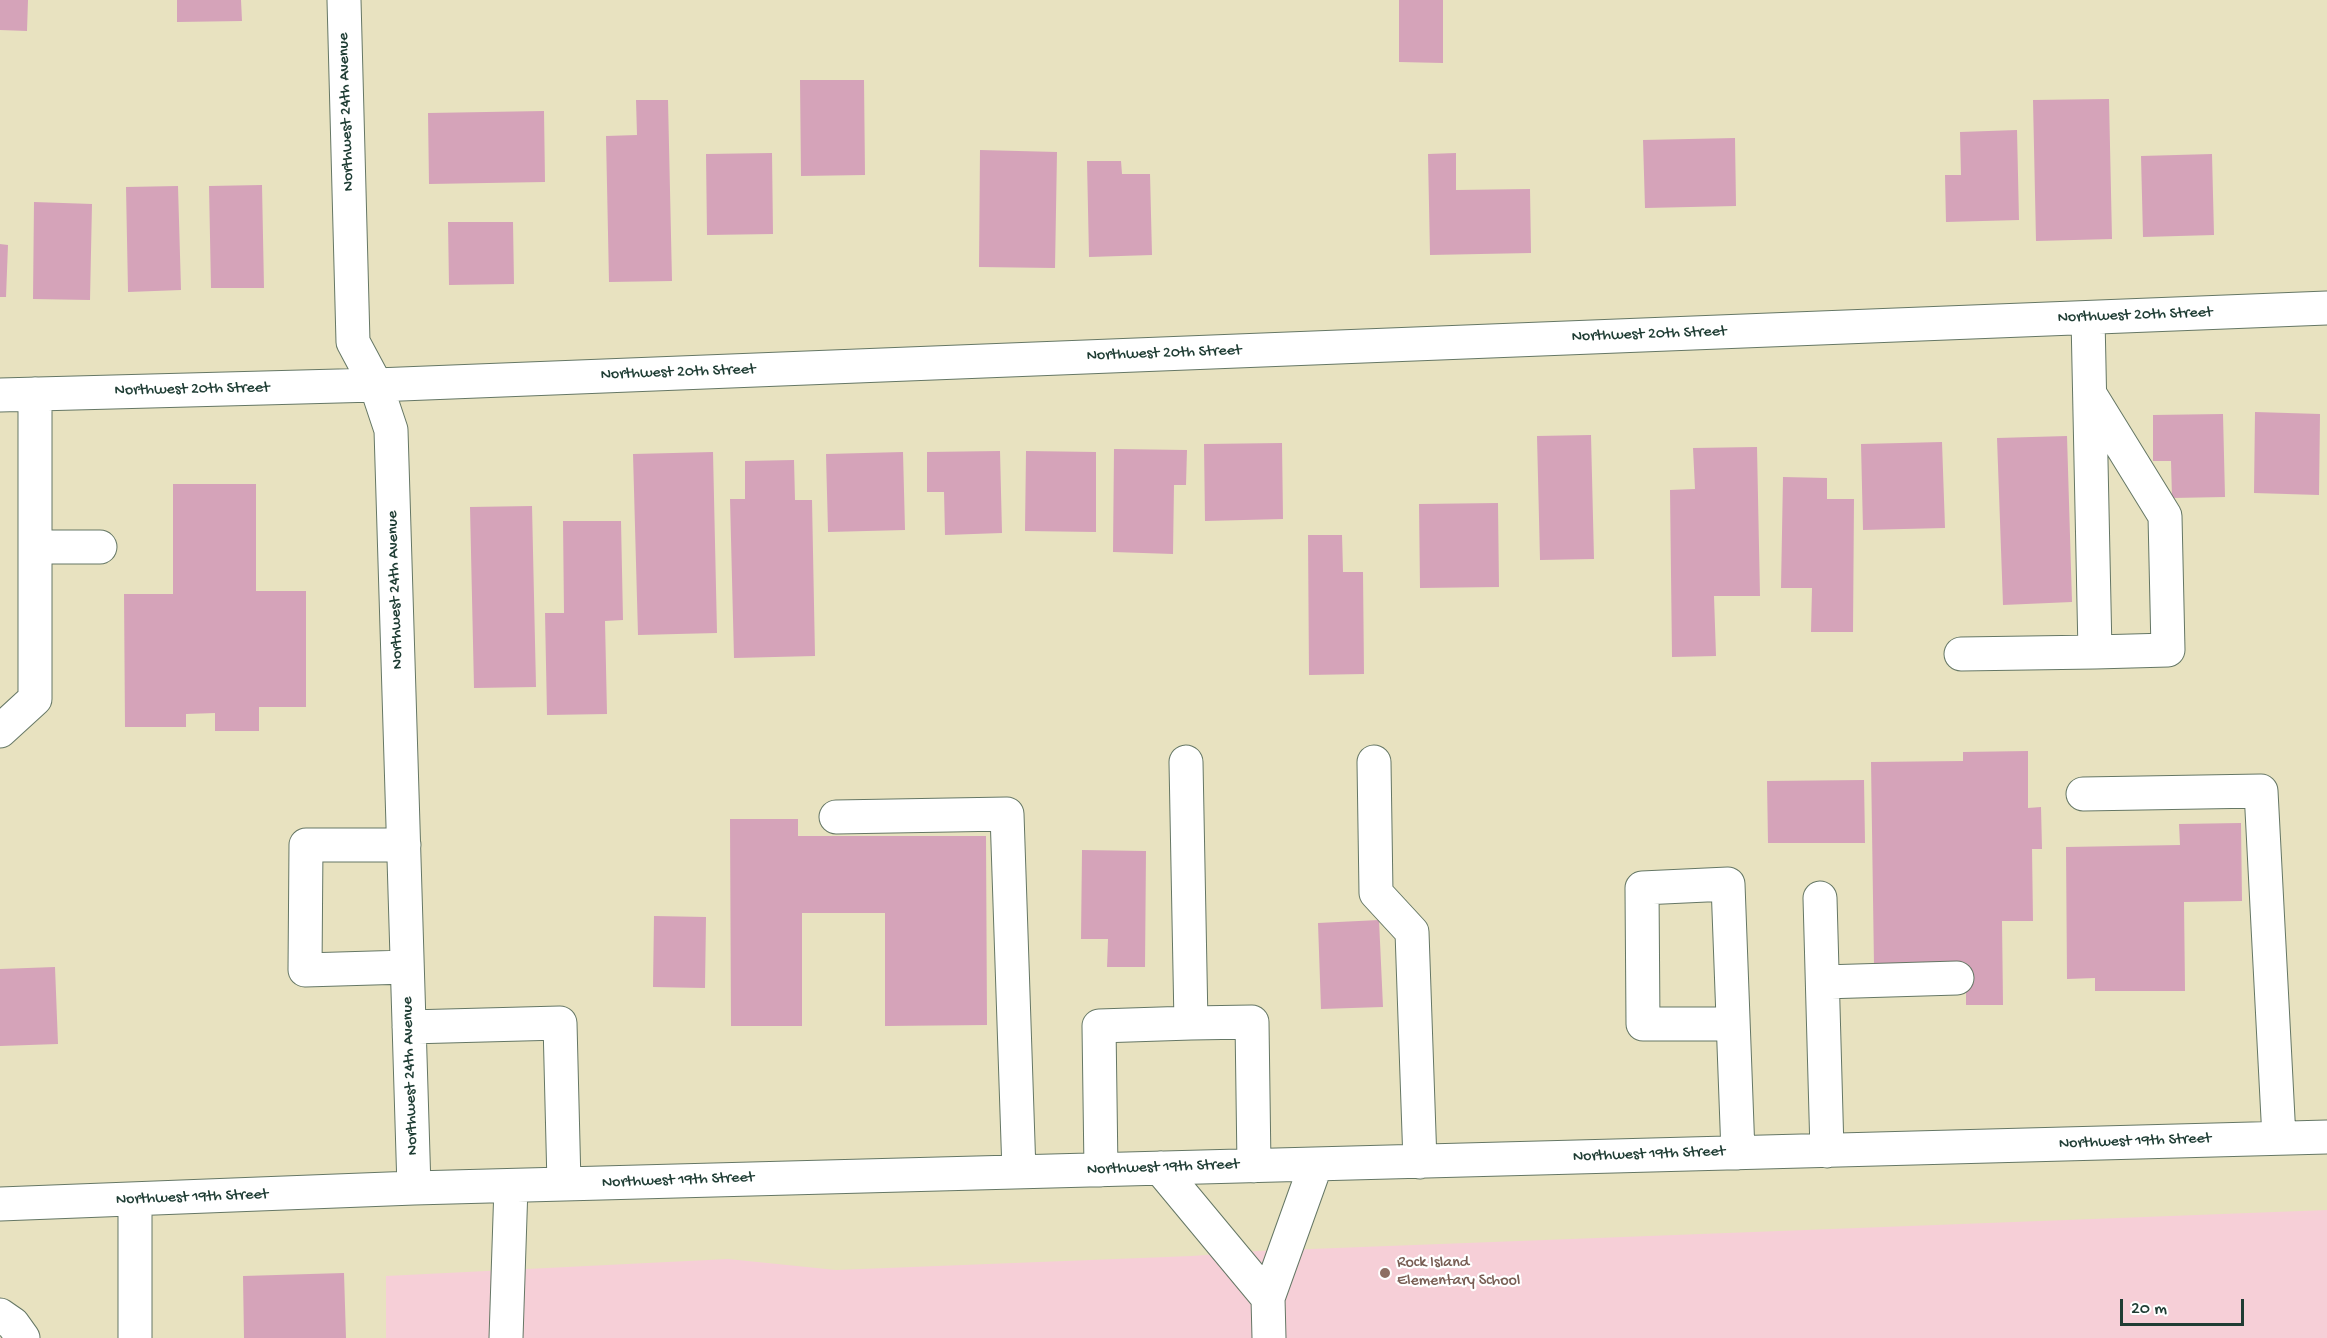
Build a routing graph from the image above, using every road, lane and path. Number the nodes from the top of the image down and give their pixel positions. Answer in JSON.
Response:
{"nodes":[{"id":1,"x":344,"y":0,"type":"edge"},
{"id":2,"x":2327,"y":308,"type":"edge"},
{"id":3,"x":2088,"y":318,"type":"junction"},
{"id":4,"x":376,"y":385,"type":"junction"},
{"id":5,"x":35,"y":394,"type":"junction"},
{"id":6,"x":2090,"y":394,"type":"junction"},
{"id":7,"x":0,"y":395,"type":"edge"},
{"id":8,"x":35,"y":547,"type":"junction"},
{"id":9,"x":100,"y":547,"type":"dead end"},
{"id":10,"x":2095,"y":652,"type":"junction"},
{"id":11,"x":1961,"y":654,"type":"dead end"},
{"id":12,"x":0,"y":731,"type":"edge"},
{"id":13,"x":1186,"y":762,"type":"dead end"},
{"id":14,"x":1374,"y":762,"type":"dead end"},
{"id":15,"x":2084,"y":794,"type":"dead end"},
{"id":16,"x":836,"y":816,"type":"dead end"},
{"id":17,"x":404,"y":845,"type":"junction"},
{"id":18,"x":1820,"y":898,"type":"dead end"},
{"id":19,"x":407,"y":967,"type":"junction"},
{"id":20,"x":1957,"y":978,"type":"dead end"},
{"id":21,"x":1823,"y":982,"type":"junction"},
{"id":22,"x":1191,"y":1023,"type":"junction"},
{"id":23,"x":1732,"y":1024,"type":"junction"},
{"id":24,"x":409,"y":1027,"type":"junction"},
{"id":25,"x":2327,"y":1137,"type":"edge"},
{"id":26,"x":2278,"y":1138,"type":"junction"},
{"id":27,"x":1827,"y":1151,"type":"junction"},
{"id":28,"x":1738,"y":1153,"type":"junction"},
{"id":29,"x":1420,"y":1162,"type":"junction"},
{"id":30,"x":1316,"y":1164,"type":"junction"},
{"id":31,"x":1254,"y":1166,"type":"junction"},
{"id":32,"x":1160,"y":1168,"type":"junction"},
{"id":33,"x":1101,"y":1170,"type":"junction"},
{"id":34,"x":1019,"y":1172,"type":"junction"},
{"id":35,"x":564,"y":1184,"type":"junction"},
{"id":36,"x":511,"y":1186,"type":"junction"},
{"id":37,"x":414,"y":1188,"type":"junction"},
{"id":38,"x":135,"y":1200,"type":"junction"},
{"id":39,"x":0,"y":1204,"type":"edge"},
{"id":40,"x":1268,"y":1298,"type":"junction"},
{"id":41,"x":0,"y":1315,"type":"edge"},
{"id":42,"x":23,"y":1338,"type":"edge"},
{"id":43,"x":135,"y":1338,"type":"edge"},
{"id":44,"x":506,"y":1338,"type":"edge"},
{"id":45,"x":1269,"y":1338,"type":"edge"}],
"edges":[{"from":1,"to":4,"type":"street","name":"Northwest 24th Avenue"},
{"from":2,"to":3,"type":"street","name":"Northwest 20th Street"},
{"from":3,"to":4,"type":"street","name":"Northwest 20th Street"},
{"from":3,"to":6,"type":"street"},
{"from":4,"to":5,"type":"street","name":"Northwest 20th Street"},
{"from":4,"to":17,"type":"street","name":"Northwest 24th Avenue"},
{"from":5,"to":7,"type":"street","name":"Northwest 20th Street"},
{"from":5,"to":8,"type":"street"},
{"from":6,"to":10,"type":"street"},
{"from":6,"to":10,"type":"street"},
{"from":8,"to":9,"type":"street"},
{"from":8,"to":12,"type":"street"},
{"from":10,"to":11,"type":"street"},
{"from":13,"to":22,"type":"street"},
{"from":14,"to":29,"type":"street"},
{"from":15,"to":26,"type":"street"},
{"from":16,"to":34,"type":"street"},
{"from":17,"to":19,"type":"street","name":"Northwest 24th Avenue"},
{"from":17,"to":19,"type":"street"},
{"from":18,"to":21,"type":"street"},
{"from":19,"to":24,"type":"street","name":"Northwest 24th Avenue"},
{"from":20,"to":21,"type":"street"},
{"from":21,"to":27,"type":"street"},
{"from":22,"to":31,"type":"street"},
{"from":22,"to":33,"type":"street"},
{"from":23,"to":23,"type":"street"},
{"from":23,"to":28,"type":"street"},
{"from":24,"to":35,"type":"street"},
{"from":24,"to":37,"type":"street","name":"Northwest 24th Avenue"},
{"from":25,"to":26,"type":"street","name":"Northwest 19th Street"},
{"from":26,"to":27,"type":"street","name":"Northwest 19th Street"},
{"from":27,"to":28,"type":"street","name":"Northwest 19th Street"},
{"from":28,"to":29,"type":"street","name":"Northwest 19th Street"},
{"from":29,"to":30,"type":"street","name":"Northwest 19th Street"},
{"from":30,"to":31,"type":"street","name":"Northwest 19th Street"},
{"from":30,"to":40,"type":"street"},
{"from":31,"to":32,"type":"street","name":"Northwest 19th Street"},
{"from":32,"to":33,"type":"street","name":"Northwest 19th Street"},
{"from":32,"to":40,"type":"street"},
{"from":33,"to":34,"type":"street","name":"Northwest 19th Street"},
{"from":34,"to":35,"type":"street","name":"Northwest 19th Street"},
{"from":35,"to":36,"type":"street","name":"Northwest 19th Street"},
{"from":36,"to":37,"type":"street","name":"Northwest 19th Street"},
{"from":36,"to":44,"type":"street"},
{"from":37,"to":38,"type":"street","name":"Northwest 19th Street"},
{"from":38,"to":39,"type":"street","name":"Northwest 19th Street"},
{"from":38,"to":43,"type":"street"},
{"from":40,"to":45,"type":"street"},
{"from":41,"to":42,"type":"street"}]}
